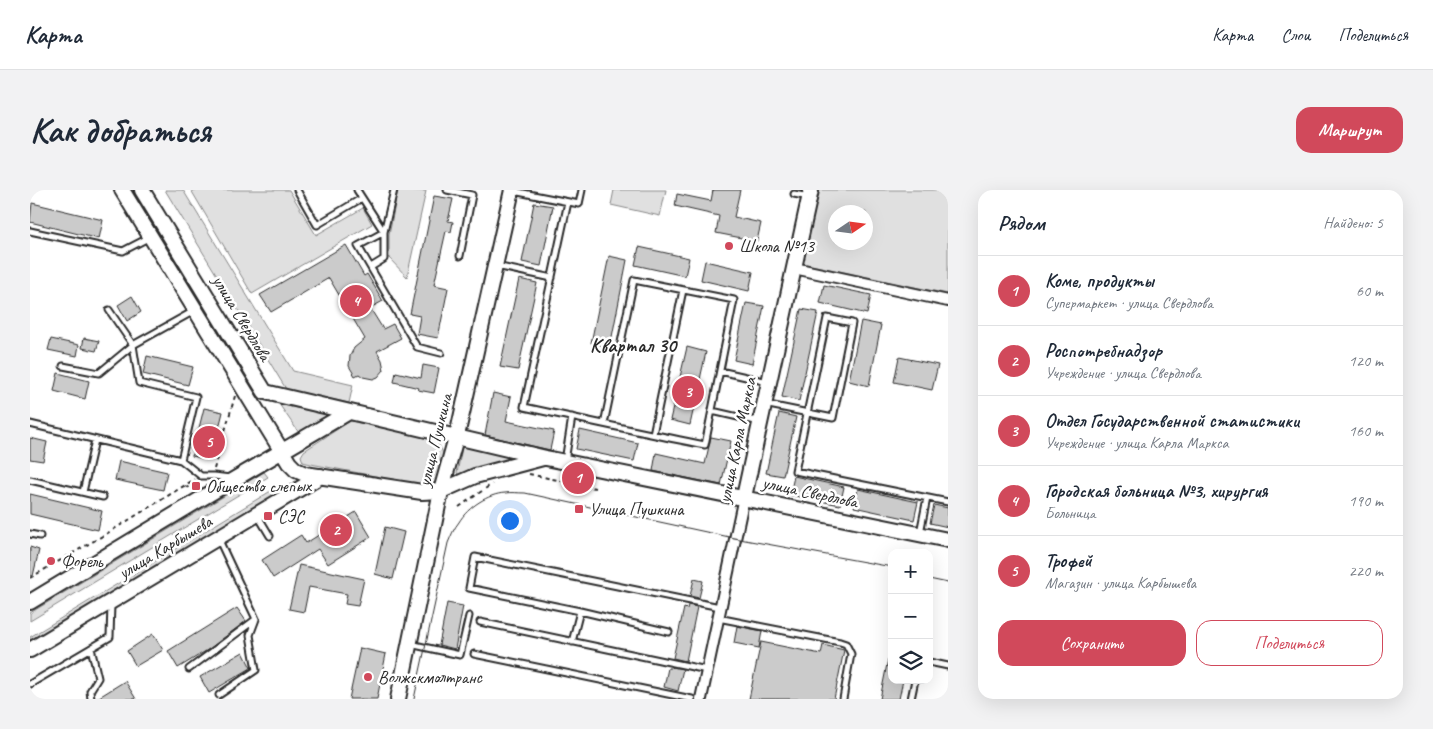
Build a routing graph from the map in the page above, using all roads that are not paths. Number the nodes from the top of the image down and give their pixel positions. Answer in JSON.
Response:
{"nodes":[{"id":1,"x":122,"y":190,"type":"edge"},
{"id":2,"x":142,"y":190,"type":"edge"},
{"id":3,"x":296,"y":190,"type":"edge"},
{"id":4,"x":357,"y":190,"type":"edge"},
{"id":5,"x":394,"y":190,"type":"edge"},
{"id":6,"x":447,"y":190,"type":"edge"},
{"id":7,"x":512,"y":190,"type":"edge"},
{"id":8,"x":582,"y":190,"type":"edge"},
{"id":9,"x":794,"y":194,"type":"dead end"},
{"id":10,"x":811,"y":194,"type":"edge"},
{"id":11,"x":362,"y":198,"type":"junction"},
{"id":12,"x":568,"y":202,"type":"junction"},
{"id":13,"x":30,"y":231,"type":"edge"},
{"id":14,"x":384,"y":232,"type":"junction"},
{"id":15,"x":151,"y":236,"type":"junction"},
{"id":16,"x":460,"y":256,"type":"dead end"},
{"id":17,"x":496,"y":266,"type":"junction"},
{"id":18,"x":371,"y":267,"type":"junction"},
{"id":19,"x":794,"y":268,"type":"junction"},
{"id":20,"x":552,"y":278,"type":"junction"},
{"id":21,"x":683,"y":290,"type":"junction"},
{"id":22,"x":948,"y":301,"type":"edge"},
{"id":23,"x":109,"y":310,"type":"dead end"},
{"id":24,"x":195,"y":311,"type":"junction"},
{"id":25,"x":132,"y":345,"type":"junction"},
{"id":26,"x":441,"y":353,"type":"dead end"},
{"id":27,"x":63,"y":366,"type":"dead end"},
{"id":28,"x":720,"y":371,"type":"junction"},
{"id":29,"x":768,"y":382,"type":"junction"},
{"id":30,"x":764,"y":404,"type":"junction"},
{"id":31,"x":712,"y":411,"type":"junction"},
{"id":32,"x":348,"y":412,"type":"junction"},
{"id":33,"x":807,"y":412,"type":"junction"},
{"id":34,"x":572,"y":418,"type":"junction"},
{"id":35,"x":760,"y":422,"type":"junction"},
{"id":36,"x":30,"y":424,"type":"edge"},
{"id":37,"x":604,"y":424,"type":"junction"},
{"id":38,"x":653,"y":434,"type":"junction"},
{"id":39,"x":456,"y":436,"type":"junction"},
{"id":40,"x":95,"y":440,"type":"junction"},
{"id":41,"x":281,"y":451,"type":"junction"},
{"id":42,"x":546,"y":458,"type":"junction"},
{"id":43,"x":181,"y":460,"type":"junction"},
{"id":44,"x":564,"y":468,"type":"junction"},
{"id":45,"x":321,"y":476,"type":"junction"},
{"id":46,"x":235,"y":478,"type":"junction"},
{"id":47,"x":30,"y":480,"type":"edge"},
{"id":48,"x":441,"y":491,"type":"junction"},
{"id":49,"x":83,"y":492,"type":"junction"},
{"id":50,"x":103,"y":497,"type":"dead end"},
{"id":51,"x":744,"y":497,"type":"junction"},
{"id":52,"x":927,"y":498,"type":"junction"},
{"id":53,"x":948,"y":502,"type":"edge"},
{"id":54,"x":256,"y":514,"type":"junction"},
{"id":55,"x":30,"y":534,"type":"edge"},
{"id":56,"x":920,"y":534,"type":"junction"},
{"id":57,"x":40,"y":536,"type":"dead end"},
{"id":58,"x":270,"y":536,"type":"dead end"},
{"id":59,"x":218,"y":537,"type":"junction"},
{"id":60,"x":948,"y":540,"type":"edge"},
{"id":61,"x":34,"y":597,"type":"edge"},
{"id":62,"x":112,"y":601,"type":"junction"},
{"id":63,"x":580,"y":611,"type":"junction"},
{"id":64,"x":719,"y":612,"type":"junction"},
{"id":65,"x":469,"y":616,"type":"dead end"},
{"id":66,"x":256,"y":619,"type":"junction"},
{"id":67,"x":480,"y":622,"type":"dead end"},
{"id":68,"x":669,"y":632,"type":"dead end"},
{"id":69,"x":572,"y":642,"type":"junction"},
{"id":70,"x":409,"y":643,"type":"junction"},
{"id":71,"x":91,"y":648,"type":"junction"},
{"id":72,"x":30,"y":650,"type":"edge"},
{"id":73,"x":474,"y":654,"type":"dead end"},
{"id":74,"x":933,"y":663,"type":"edge"},
{"id":75,"x":948,"y":666,"type":"edge"},
{"id":76,"x":189,"y":669,"type":"dead end"},
{"id":77,"x":707,"y":670,"type":"junction"},
{"id":78,"x":30,"y":684,"type":"edge"},
{"id":79,"x":914,"y":684,"type":"edge"},
{"id":80,"x":219,"y":695,"type":"dead end"},
{"id":81,"x":91,"y":699,"type":"edge"},
{"id":82,"x":398,"y":699,"type":"edge"},
{"id":83,"x":692,"y":699,"type":"edge"},
{"id":84,"x":701,"y":699,"type":"edge"},
{"id":85,"x":843,"y":699,"type":"edge"},
{"id":86,"x":911,"y":699,"type":"edge"}],
"edges":[{"from":1,"to":15,"type":"street","name":"улица Свердлова"},
{"from":2,"to":32,"type":"street","name":"улица Свердлова"},
{"from":3,"to":11,"type":"lane"},
{"from":4,"to":11,"type":"lane"},
{"from":5,"to":14,"type":"lane"},
{"from":6,"to":16,"type":"lane"},
{"from":7,"to":12,"type":"lane"},
{"from":7,"to":17,"type":"street","name":"улица Пушкина"},
{"from":8,"to":12,"type":"lane"},
{"from":9,"to":10,"type":"lane"},
{"from":10,"to":19,"type":"street","name":"улица Карла Маркса"},
{"from":11,"to":14,"type":"lane"},
{"from":12,"to":20,"type":"lane"},
{"from":13,"to":15,"type":"lane"},
{"from":14,"to":18,"type":"lane"},
{"from":14,"to":18,"type":"lane"},
{"from":15,"to":24,"type":"street","name":"улица Свердлова"},
{"from":17,"to":20,"type":"lane"},
{"from":17,"to":39,"type":"street","name":"улица Пушкина"},
{"from":18,"to":26,"type":"lane"},
{"from":19,"to":22,"type":"street"},
{"from":19,"to":29,"type":"street","name":"улица Карла Маркса"},
{"from":20,"to":34,"type":"lane"},
{"from":21,"to":28,"type":"lane"},
{"from":21,"to":37,"type":"lane"},
{"from":21,"to":38,"type":"lane"},
{"from":23,"to":25,"type":"lane"},
{"from":24,"to":25,"type":"lane"},
{"from":24,"to":41,"type":"street","name":"улица Свердлова"},
{"from":25,"to":27,"type":"lane"},
{"from":25,"to":43,"type":"lane"},
{"from":28,"to":29,"type":"lane"},
{"from":28,"to":31,"type":"lane"},
{"from":29,"to":30,"type":"street","name":"улица Карла Маркса"},
{"from":30,"to":33,"type":"lane"},
{"from":30,"to":35,"type":"street","name":"улица Карла Маркса"},
{"from":31,"to":35,"type":"lane"},
{"from":31,"to":38,"type":"lane"},
{"from":32,"to":39,"type":"street","name":"улица Свердлова"},
{"from":32,"to":41,"type":"street"},
{"from":33,"to":33,"type":"lane"},
{"from":33,"to":52,"type":"lane"},
{"from":34,"to":37,"type":"lane"},
{"from":34,"to":44,"type":"lane"},
{"from":35,"to":51,"type":"street","name":"улица Карла Маркса"},
{"from":36,"to":40,"type":"lane"},
{"from":37,"to":38,"type":"lane"},
{"from":39,"to":42,"type":"street","name":"улица Свердлова"},
{"from":39,"to":48,"type":"street","name":"улица Пушкина"},
{"from":40,"to":43,"type":"lane"},
{"from":40,"to":49,"type":"lane"},
{"from":41,"to":45,"type":"street","name":"улица Свердлова"},
{"from":41,"to":46,"type":"street","name":"улица Карбышева"},
{"from":42,"to":44,"type":"street","name":"улица Свердлова"},
{"from":42,"to":48,"type":"street","name":"улица Свердлова"},
{"from":43,"to":46,"type":"lane"},
{"from":44,"to":51,"type":"street","name":"улица Свердлова"},
{"from":45,"to":48,"type":"street","name":"улица Свердлова"},
{"from":45,"to":54,"type":"street","name":"улица Карбышева"},
{"from":46,"to":61,"type":"street","name":"улица Карбышева"},
{"from":47,"to":49,"type":"lane"},
{"from":48,"to":70,"type":"street","name":"улица Пушкина"},
{"from":49,"to":50,"type":"lane"},
{"from":51,"to":56,"type":"street","name":"улица Свердлова"},
{"from":51,"to":64,"type":"street","name":"улица Карла Маркса"},
{"from":52,"to":53,"type":"lane"},
{"from":52,"to":56,"type":"lane"},
{"from":54,"to":58,"type":"lane"},
{"from":54,"to":59,"type":"street","name":"улица Карбышева"},
{"from":55,"to":57,"type":"lane"},
{"from":56,"to":60,"type":"street","name":"улица Свердлова"},
{"from":59,"to":62,"type":"street","name":"улица Карбышева"},
{"from":59,"to":66,"type":"lane"},
{"from":62,"to":71,"type":"lane"},
{"from":62,"to":72,"type":"street","name":"улица Карбышева"},
{"from":63,"to":64,"type":"lane"},
{"from":63,"to":68,"type":"lane"},
{"from":63,"to":69,"type":"lane"},
{"from":64,"to":77,"type":"street","name":"улица Карла Маркса"},
{"from":64,"to":85,"type":"lane"},
{"from":65,"to":70,"type":"lane"},
{"from":66,"to":76,"type":"lane"},
{"from":66,"to":80,"type":"lane"},
{"from":67,"to":69,"type":"lane"},
{"from":69,"to":77,"type":"lane"},
{"from":70,"to":82,"type":"street","name":"улица Пушкина"},
{"from":71,"to":78,"type":"lane"},
{"from":71,"to":81,"type":"lane"},
{"from":73,"to":83,"type":"lane"},
{"from":74,"to":75,"type":"lane"},
{"from":77,"to":84,"type":"street","name":"улица Карла Маркса"},
{"from":79,"to":86,"type":"lane"}]}
